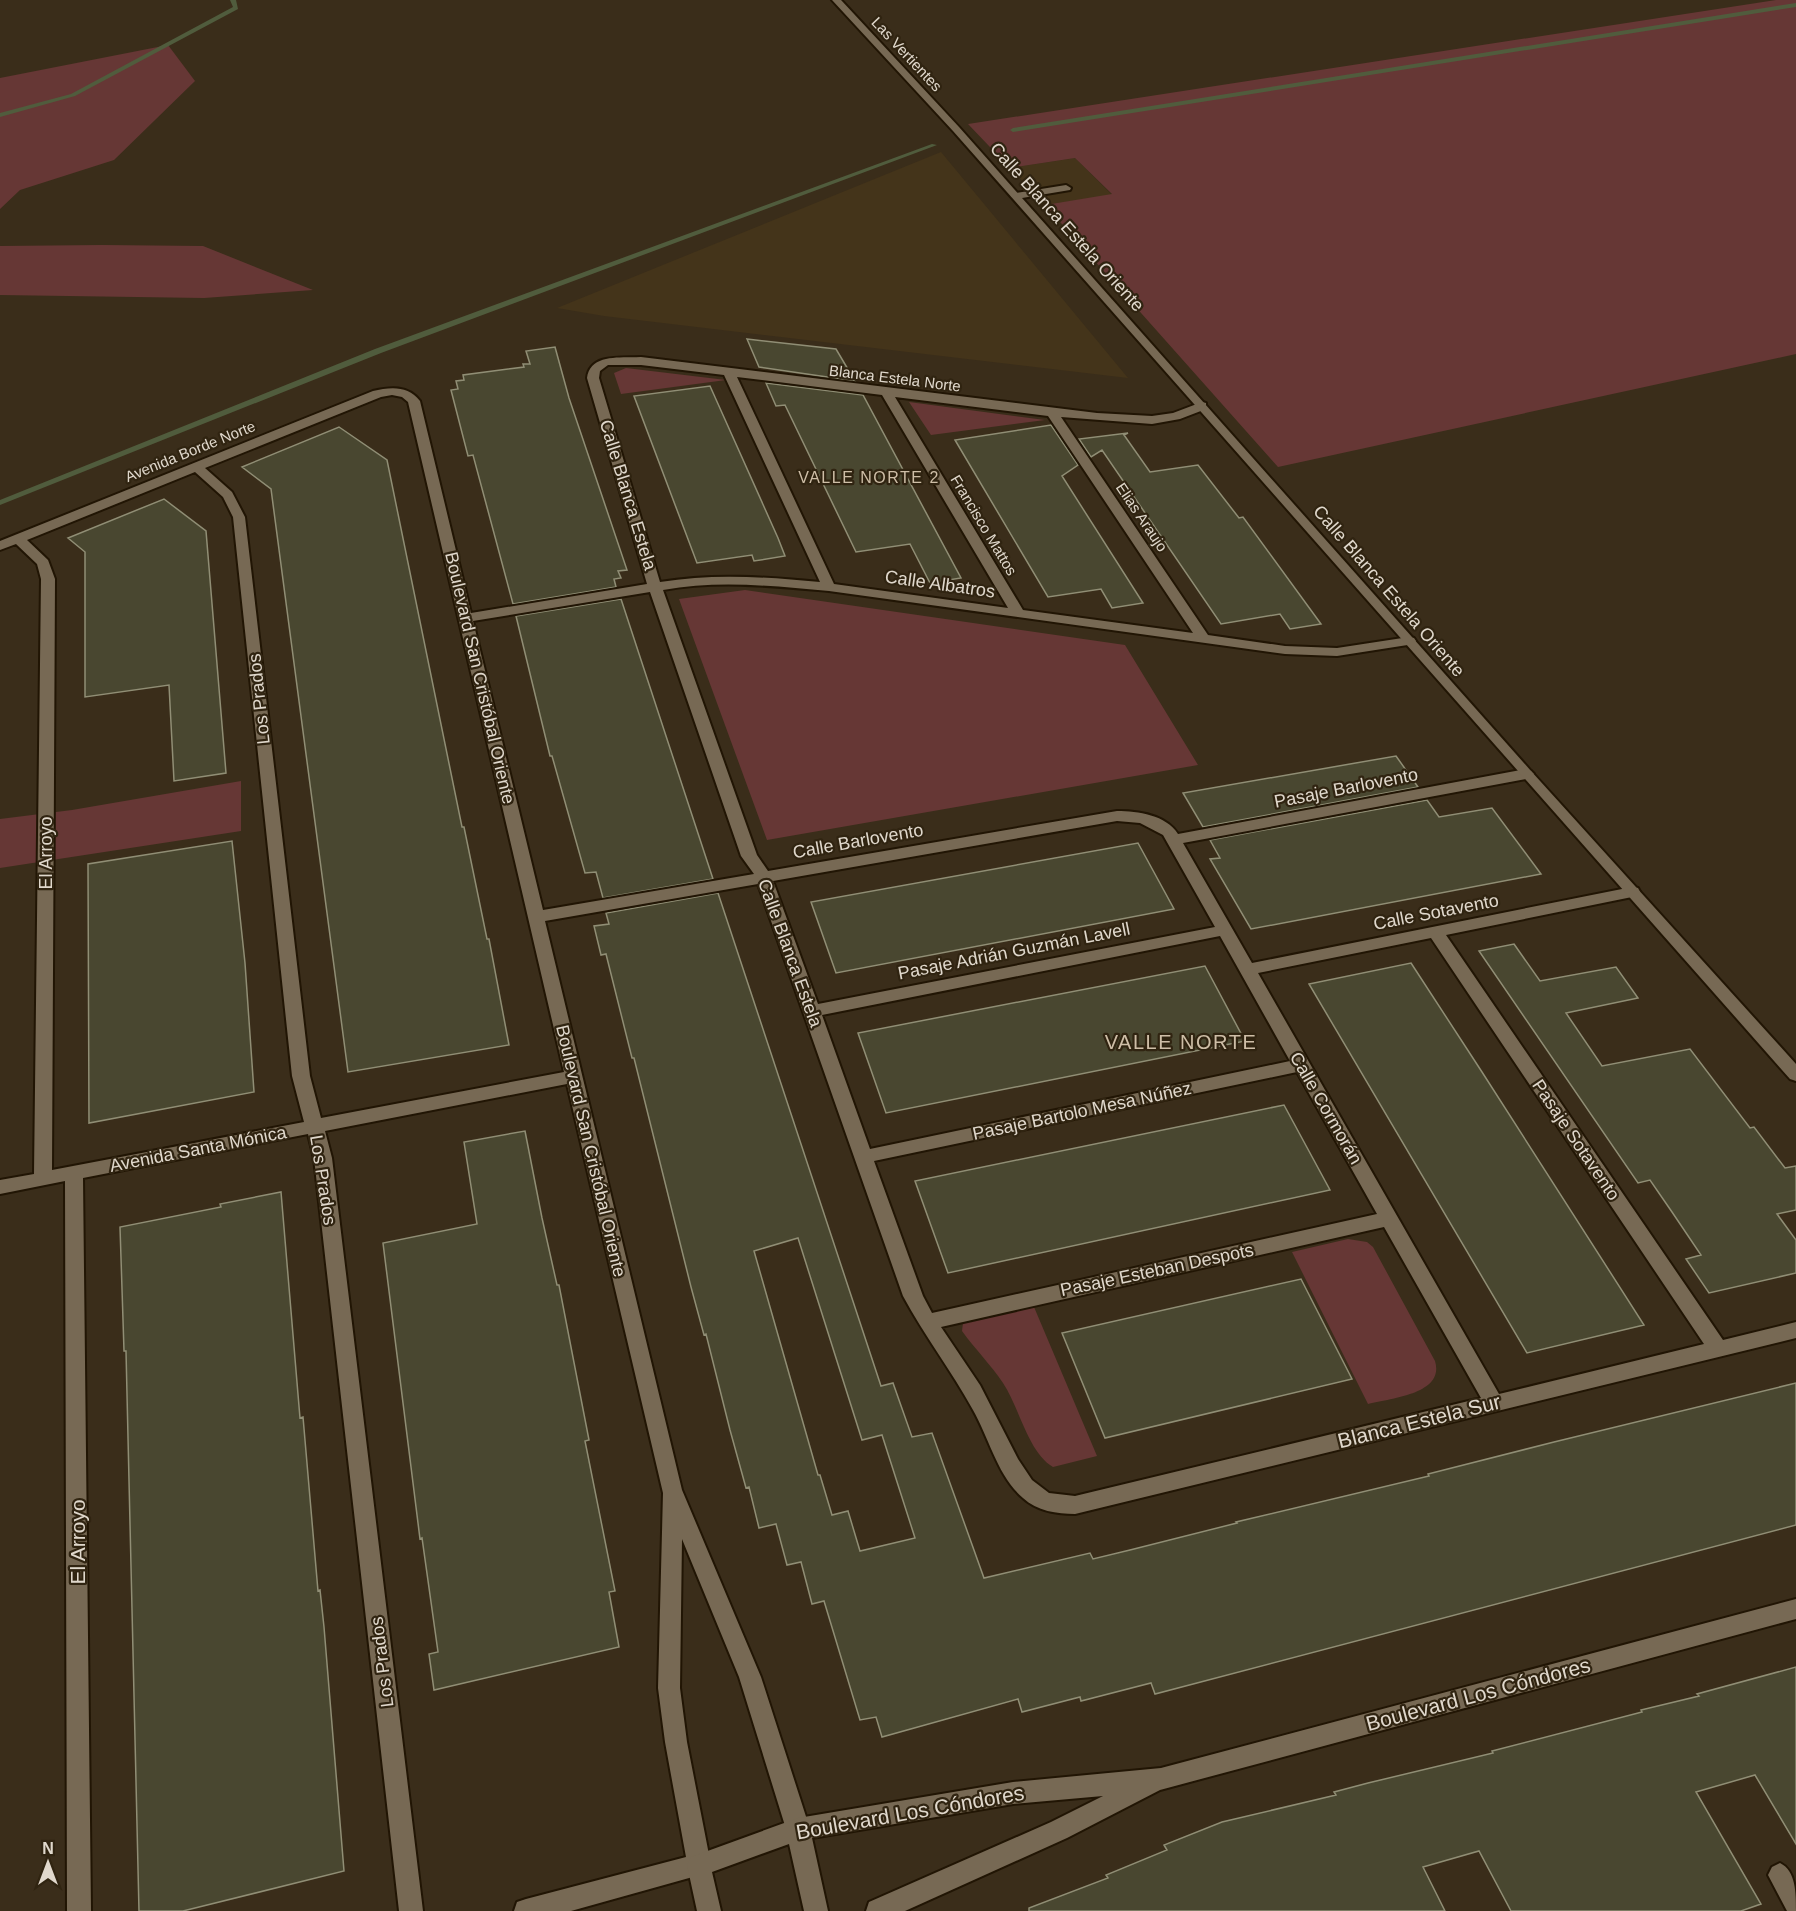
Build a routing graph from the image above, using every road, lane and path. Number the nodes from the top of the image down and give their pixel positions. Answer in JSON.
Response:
{"nodes":[{"id":1,"x":836,"y":0,"type":"edge"},
{"id":2,"x":957,"y":129,"type":"joint"},
{"id":3,"x":1066,"y":188,"type":"dead end"},
{"id":4,"x":1016,"y":196,"type":"junction"},
{"id":5,"x":729,"y":373,"type":"junction"},
{"id":6,"x":593,"y":378,"type":"joint"},
{"id":7,"x":394,"y":392,"type":"joint"},
{"id":8,"x":886,"y":392,"type":"junction"},
{"id":9,"x":1202,"y":406,"type":"junction"},
{"id":10,"x":1052,"y":413,"type":"junction"},
{"id":11,"x":196,"y":467,"type":"junction"},
{"id":12,"x":18,"y":539,"type":"junction"},
{"id":13,"x":0,"y":546,"type":"edge"},
{"id":14,"x":656,"y":587,"type":"junction"},
{"id":15,"x":830,"y":587,"type":"junction"},
{"id":16,"x":1017,"y":613,"type":"junction"},
{"id":17,"x":466,"y":618,"type":"junction"},
{"id":18,"x":1204,"y":639,"type":"junction"},
{"id":19,"x":1409,"y":641,"type":"junction"},
{"id":20,"x":1526,"y":774,"type":"junction"},
{"id":21,"x":1151,"y":820,"type":"joint"},
{"id":22,"x":1173,"y":840,"type":"junction"},
{"id":23,"x":764,"y":877,"type":"junction"},
{"id":24,"x":1632,"y":892,"type":"junction"},
{"id":25,"x":536,"y":917,"type":"junction"},
{"id":26,"x":1224,"y":930,"type":"junction"},
{"id":27,"x":1435,"y":932,"type":"junction"},
{"id":28,"x":1247,"y":970,"type":"junction"},
{"id":29,"x":811,"y":1011,"type":"junction"},
{"id":30,"x":1301,"y":1065,"type":"junction"},
{"id":31,"x":1796,"y":1075,"type":"edge"},
{"id":32,"x":574,"y":1076,"type":"junction"},
{"id":33,"x":314,"y":1126,"type":"junction"},
{"id":34,"x":864,"y":1157,"type":"junction"},
{"id":35,"x":75,"y":1173,"type":"junction"},
{"id":36,"x":43,"y":1179,"type":"junction"},
{"id":37,"x":0,"y":1187,"type":"edge"},
{"id":38,"x":1389,"y":1219,"type":"junction"},
{"id":39,"x":926,"y":1322,"type":"junction"},
{"id":40,"x":1796,"y":1330,"type":"edge"},
{"id":41,"x":1718,"y":1349,"type":"junction"},
{"id":42,"x":1494,"y":1403,"type":"junction"},
{"id":43,"x":672,"y":1490,"type":"junction"},
{"id":44,"x":1042,"y":1500,"type":"joint"},
{"id":45,"x":1796,"y":1609,"type":"edge"},
{"id":46,"x":1161,"y":1779,"type":"junction"},
{"id":47,"x":798,"y":1829,"type":"junction"},
{"id":48,"x":699,"y":1865,"type":"junction"},
{"id":49,"x":1780,"y":1875,"type":"dead end"},
{"id":50,"x":1796,"y":1903,"type":"edge"},
{"id":51,"x":79,"y":1911,"type":"edge"},
{"id":52,"x":411,"y":1911,"type":"edge"},
{"id":53,"x":526,"y":1911,"type":"edge"},
{"id":54,"x":709,"y":1911,"type":"edge"},
{"id":55,"x":816,"y":1911,"type":"edge"},
{"id":56,"x":878,"y":1911,"type":"edge"}],
"edges":[{"from":1,"to":2,"type":"street","name":"Las Vertientes"},
{"from":2,"to":4,"type":"street","name":"Calle Blanca Estela Oriente"},
{"from":3,"to":4,"type":"street"},
{"from":4,"to":9,"type":"street","name":"Calle Blanca Estela Oriente"},
{"from":5,"to":6,"type":"street","name":"Blanca Estela Norte"},
{"from":5,"to":8,"type":"street","name":"Blanca Estela Norte"},
{"from":5,"to":15,"type":"street"},
{"from":6,"to":14,"type":"street","name":"Calle Blanca Estela"},
{"from":7,"to":11,"type":"street","name":"Avenida Borde Norte"},
{"from":7,"to":17,"type":"street","name":"Boulevard San Cristóbal Oriente"},
{"from":8,"to":10,"type":"street","name":"Blanca Estela Norte"},
{"from":8,"to":16,"type":"street","name":"Francisco Mattos"},
{"from":9,"to":10,"type":"street","name":"Blanca Estela Norte"},
{"from":9,"to":19,"type":"street","name":"Calle Blanca Estela Oriente"},
{"from":10,"to":18,"type":"street","name":"Elias Araujo"},
{"from":11,"to":12,"type":"street","name":"Avenida Borde Norte"},
{"from":11,"to":33,"type":"street","name":"Los Prados"},
{"from":12,"to":13,"type":"street","name":"Avenida Borde Norte"},
{"from":12,"to":36,"type":"street","name":"El Arroyo"},
{"from":14,"to":15,"type":"street","name":"Calle Albatros"},
{"from":14,"to":17,"type":"street","name":"Calle Albatros"},
{"from":14,"to":23,"type":"street","name":"Calle Blanca Estela"},
{"from":15,"to":16,"type":"street","name":"Calle Albatros"},
{"from":16,"to":18,"type":"street","name":"Calle Albatros"},
{"from":17,"to":25,"type":"street","name":"Boulevard San Cristóbal Oriente"},
{"from":18,"to":19,"type":"street","name":"Calle Albatros"},
{"from":19,"to":20,"type":"street","name":"Calle Blanca Estela Oriente"},
{"from":20,"to":22,"type":"street","name":"Pasaje Barlovento"},
{"from":20,"to":24,"type":"street","name":"Calle Blanca Estela Oriente"},
{"from":21,"to":22,"type":"street","name":"Calle Cormorán"},
{"from":21,"to":23,"type":"street","name":"Calle Barlovento"},
{"from":22,"to":26,"type":"street","name":"Calle Cormorán"},
{"from":23,"to":25,"type":"street","name":"Calle Barlovento"},
{"from":23,"to":29,"type":"street","name":"Calle Blanca Estela"},
{"from":24,"to":27,"type":"street","name":"Calle Sotavento"},
{"from":24,"to":31,"type":"street","name":"Calle Blanca Estela Oriente"},
{"from":25,"to":32,"type":"street","name":"Boulevard San Cristóbal Oriente"},
{"from":26,"to":28,"type":"street","name":"Calle Cormorán"},
{"from":26,"to":29,"type":"street","name":"Pasaje Adrián Guzmán Lavell"},
{"from":27,"to":28,"type":"street","name":"Calle Sotavento"},
{"from":27,"to":41,"type":"street","name":"Pasaje Sotavento"},
{"from":28,"to":30,"type":"street","name":"Calle Cormorán"},
{"from":29,"to":34,"type":"street","name":"Calle Blanca Estela"},
{"from":30,"to":34,"type":"street","name":"Pasaje Bartolo Mesa Núñez"},
{"from":30,"to":38,"type":"street","name":"Calle Cormorán"},
{"from":32,"to":33,"type":"street","name":"Avenida Santa Mónica"},
{"from":32,"to":43,"type":"street","name":"Boulevard San Cristóbal Oriente"},
{"from":33,"to":35,"type":"street","name":"Avenida Santa Mónica"},
{"from":33,"to":52,"type":"street","name":"Los Prados"},
{"from":34,"to":39,"type":"street","name":"Calle Blanca Estela"},
{"from":35,"to":36,"type":"street","name":"Avenida Santa Mónica"},
{"from":35,"to":51,"type":"street","name":"El Arroyo"},
{"from":36,"to":37,"type":"street","name":"Avenida Santa Mónica"},
{"from":38,"to":39,"type":"street","name":"Pasaje Esteban Despots"},
{"from":38,"to":42,"type":"street","name":"Calle Cormorán"},
{"from":39,"to":44,"type":"street","name":"Calle Blanca Estela"},
{"from":40,"to":41,"type":"street","name":"Blanca Estela Sur"},
{"from":41,"to":42,"type":"street","name":"Blanca Estela Sur"},
{"from":42,"to":44,"type":"street","name":"Blanca Estela Sur"},
{"from":43,"to":47,"type":"street","name":"Boulevard San Cristóbal Oriente"},
{"from":43,"to":48,"type":"street"},
{"from":45,"to":46,"type":"street","name":"Boulevard Los Cóndores"},
{"from":46,"to":47,"type":"street","name":"Boulevard Los Cóndores"},
{"from":46,"to":56,"type":"street","name":"Boulevard Los Cóndores"},
{"from":47,"to":48,"type":"street","name":"Boulevard Los Cóndores"},
{"from":47,"to":55,"type":"street","name":"Boulevard San Cristóbal Oriente"},
{"from":48,"to":53,"type":"street","name":"Boulevard Los Cóndores"},
{"from":48,"to":54,"type":"street"},
{"from":49,"to":50,"type":"street"}]}
